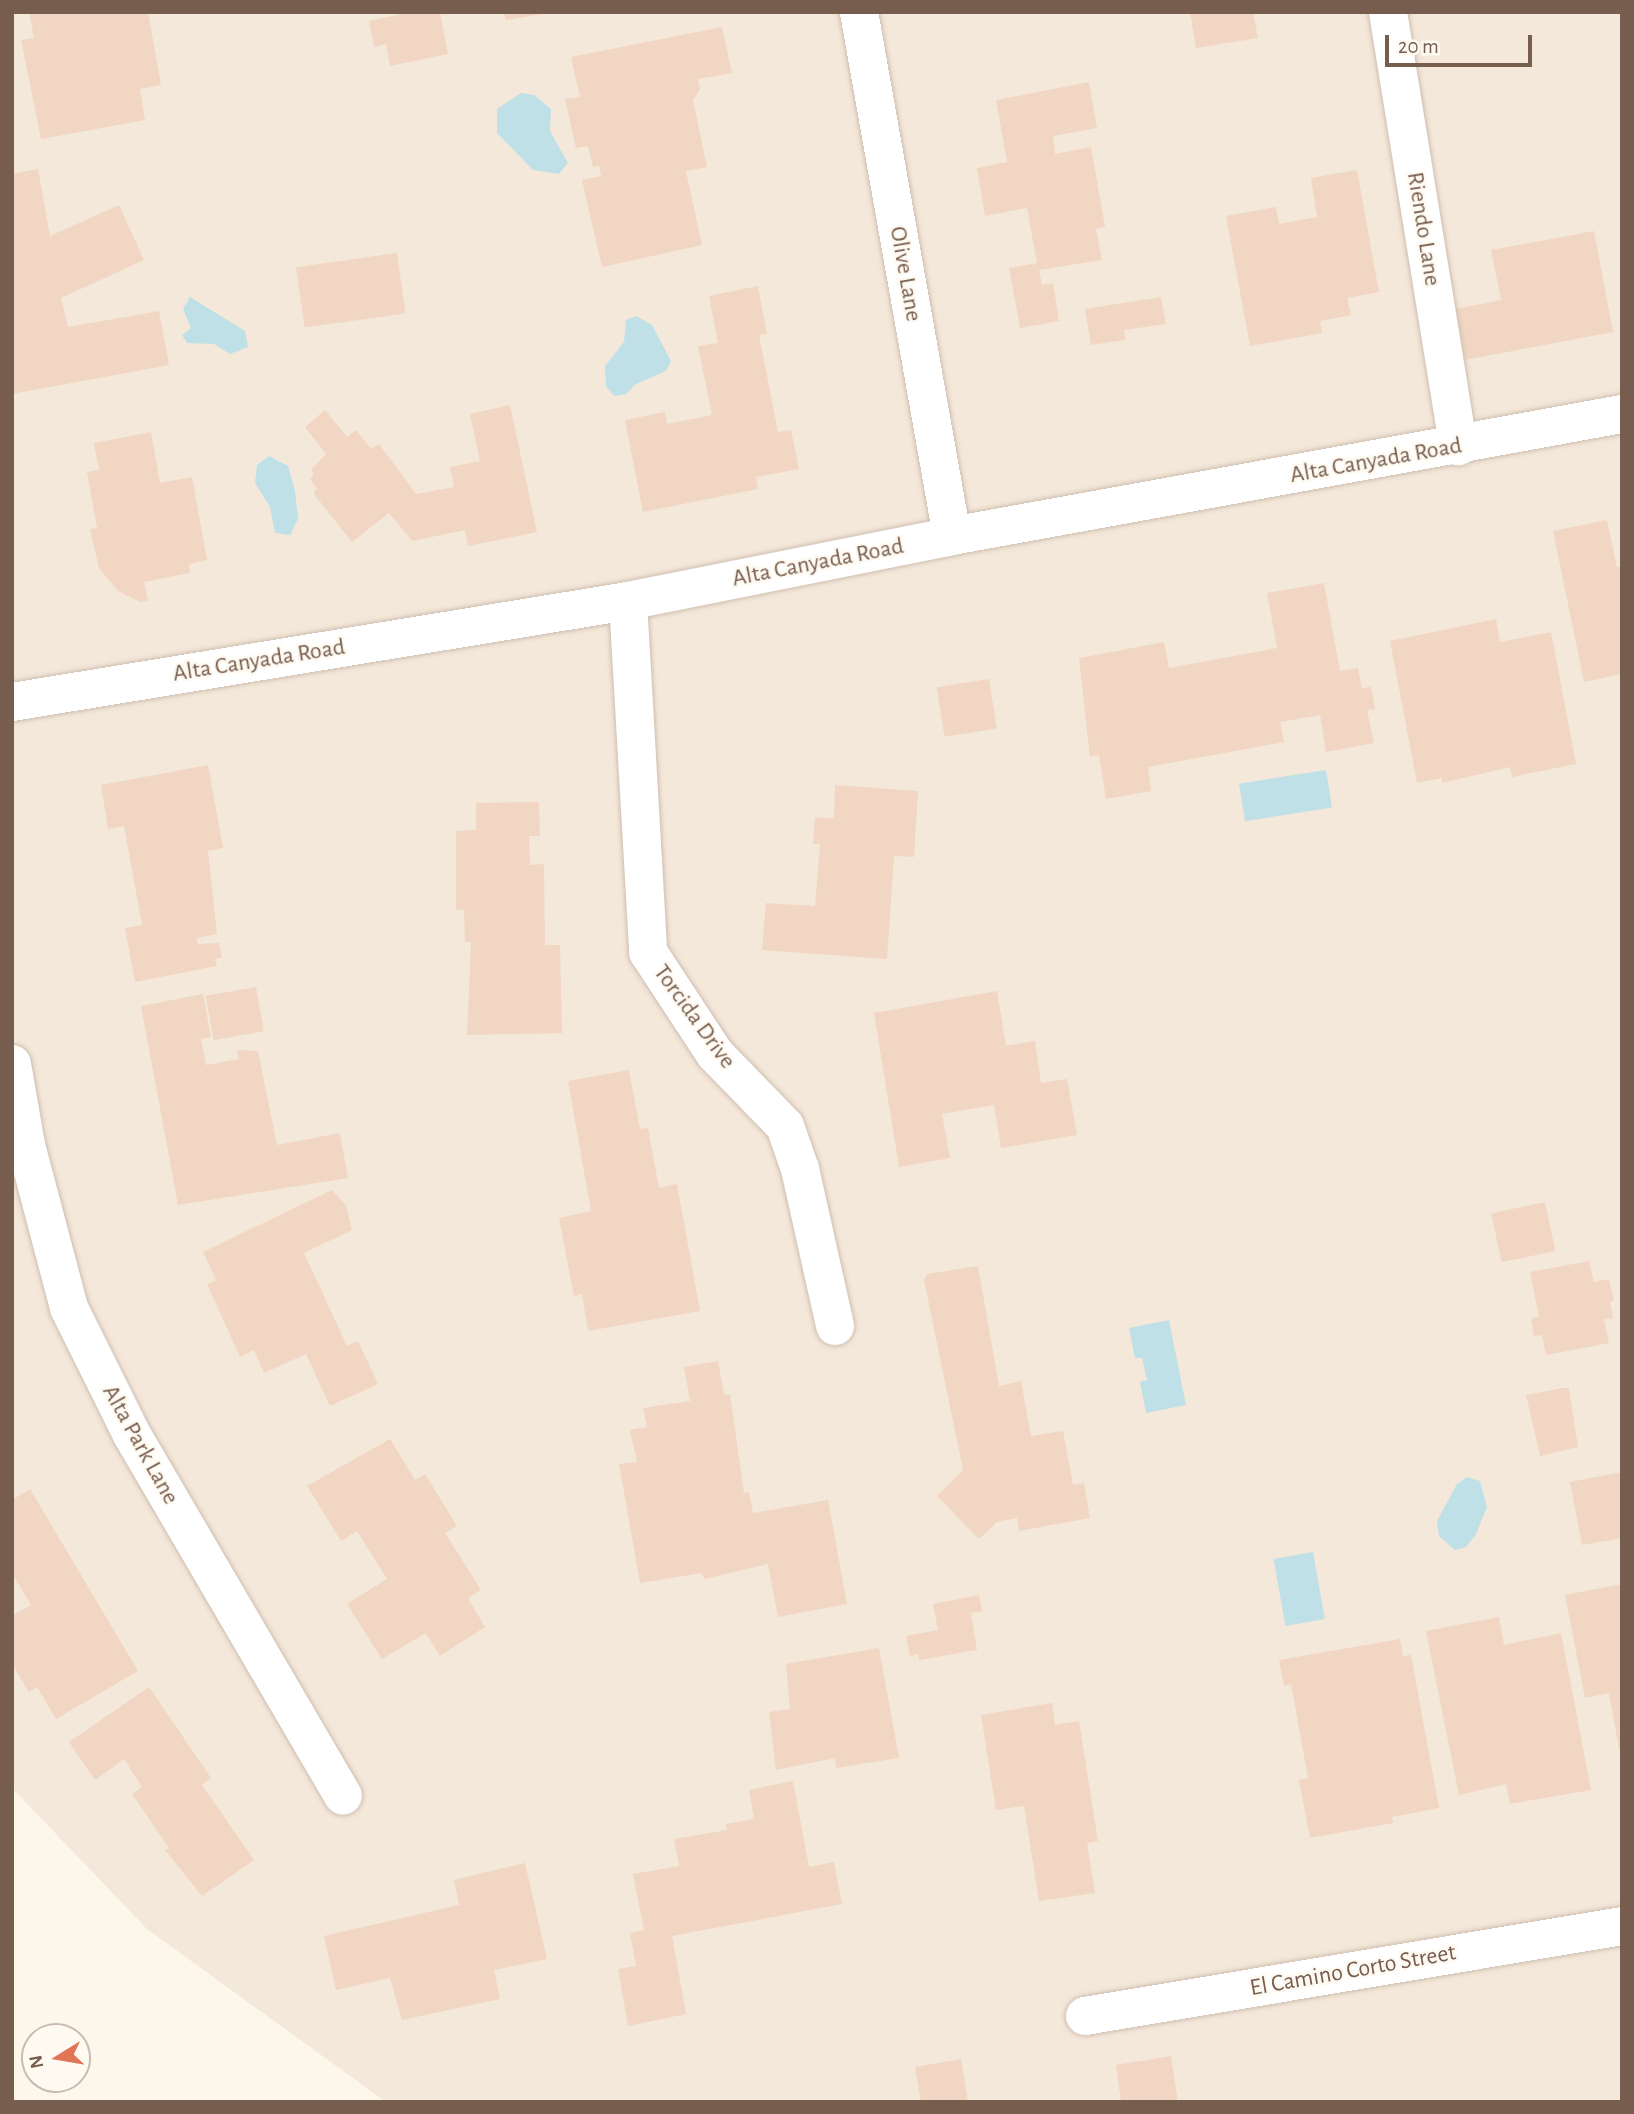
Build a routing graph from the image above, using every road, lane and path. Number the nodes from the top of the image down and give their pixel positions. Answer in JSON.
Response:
{"nodes":[{"id":1,"x":859,"y":12,"type":"edge"},
{"id":2,"x":1388,"y":12,"type":"edge"},
{"id":3,"x":1622,"y":414,"type":"edge"},
{"id":4,"x":1458,"y":446,"type":"junction"},
{"id":5,"x":952,"y":536,"type":"junction"},
{"id":6,"x":628,"y":600,"type":"junction"},
{"id":7,"x":12,"y":702,"type":"edge"},
{"id":8,"x":12,"y":1064,"type":"edge"},
{"id":9,"x":835,"y":1326,"type":"dead end"},
{"id":10,"x":343,"y":1796,"type":"dead end"},
{"id":11,"x":1622,"y":1926,"type":"edge"},
{"id":12,"x":1084,"y":2017,"type":"dead end"}],
"edges":[{"from":1,"to":5,"type":"street","name":"Olive Lane"},
{"from":2,"to":4,"type":"street","name":"Riendo Lane"},
{"from":3,"to":4,"type":"street","name":"Alta Canyada Road"},
{"from":4,"to":5,"type":"street","name":"Alta Canyada Road"},
{"from":5,"to":6,"type":"street","name":"Alta Canyada Road"},
{"from":6,"to":7,"type":"street","name":"Alta Canyada Road"},
{"from":6,"to":9,"type":"street","name":"Torcida Drive"},
{"from":8,"to":10,"type":"street","name":"Alta Park Lane"},
{"from":11,"to":12,"type":"street","name":"El Camino Corto Street"}]}
